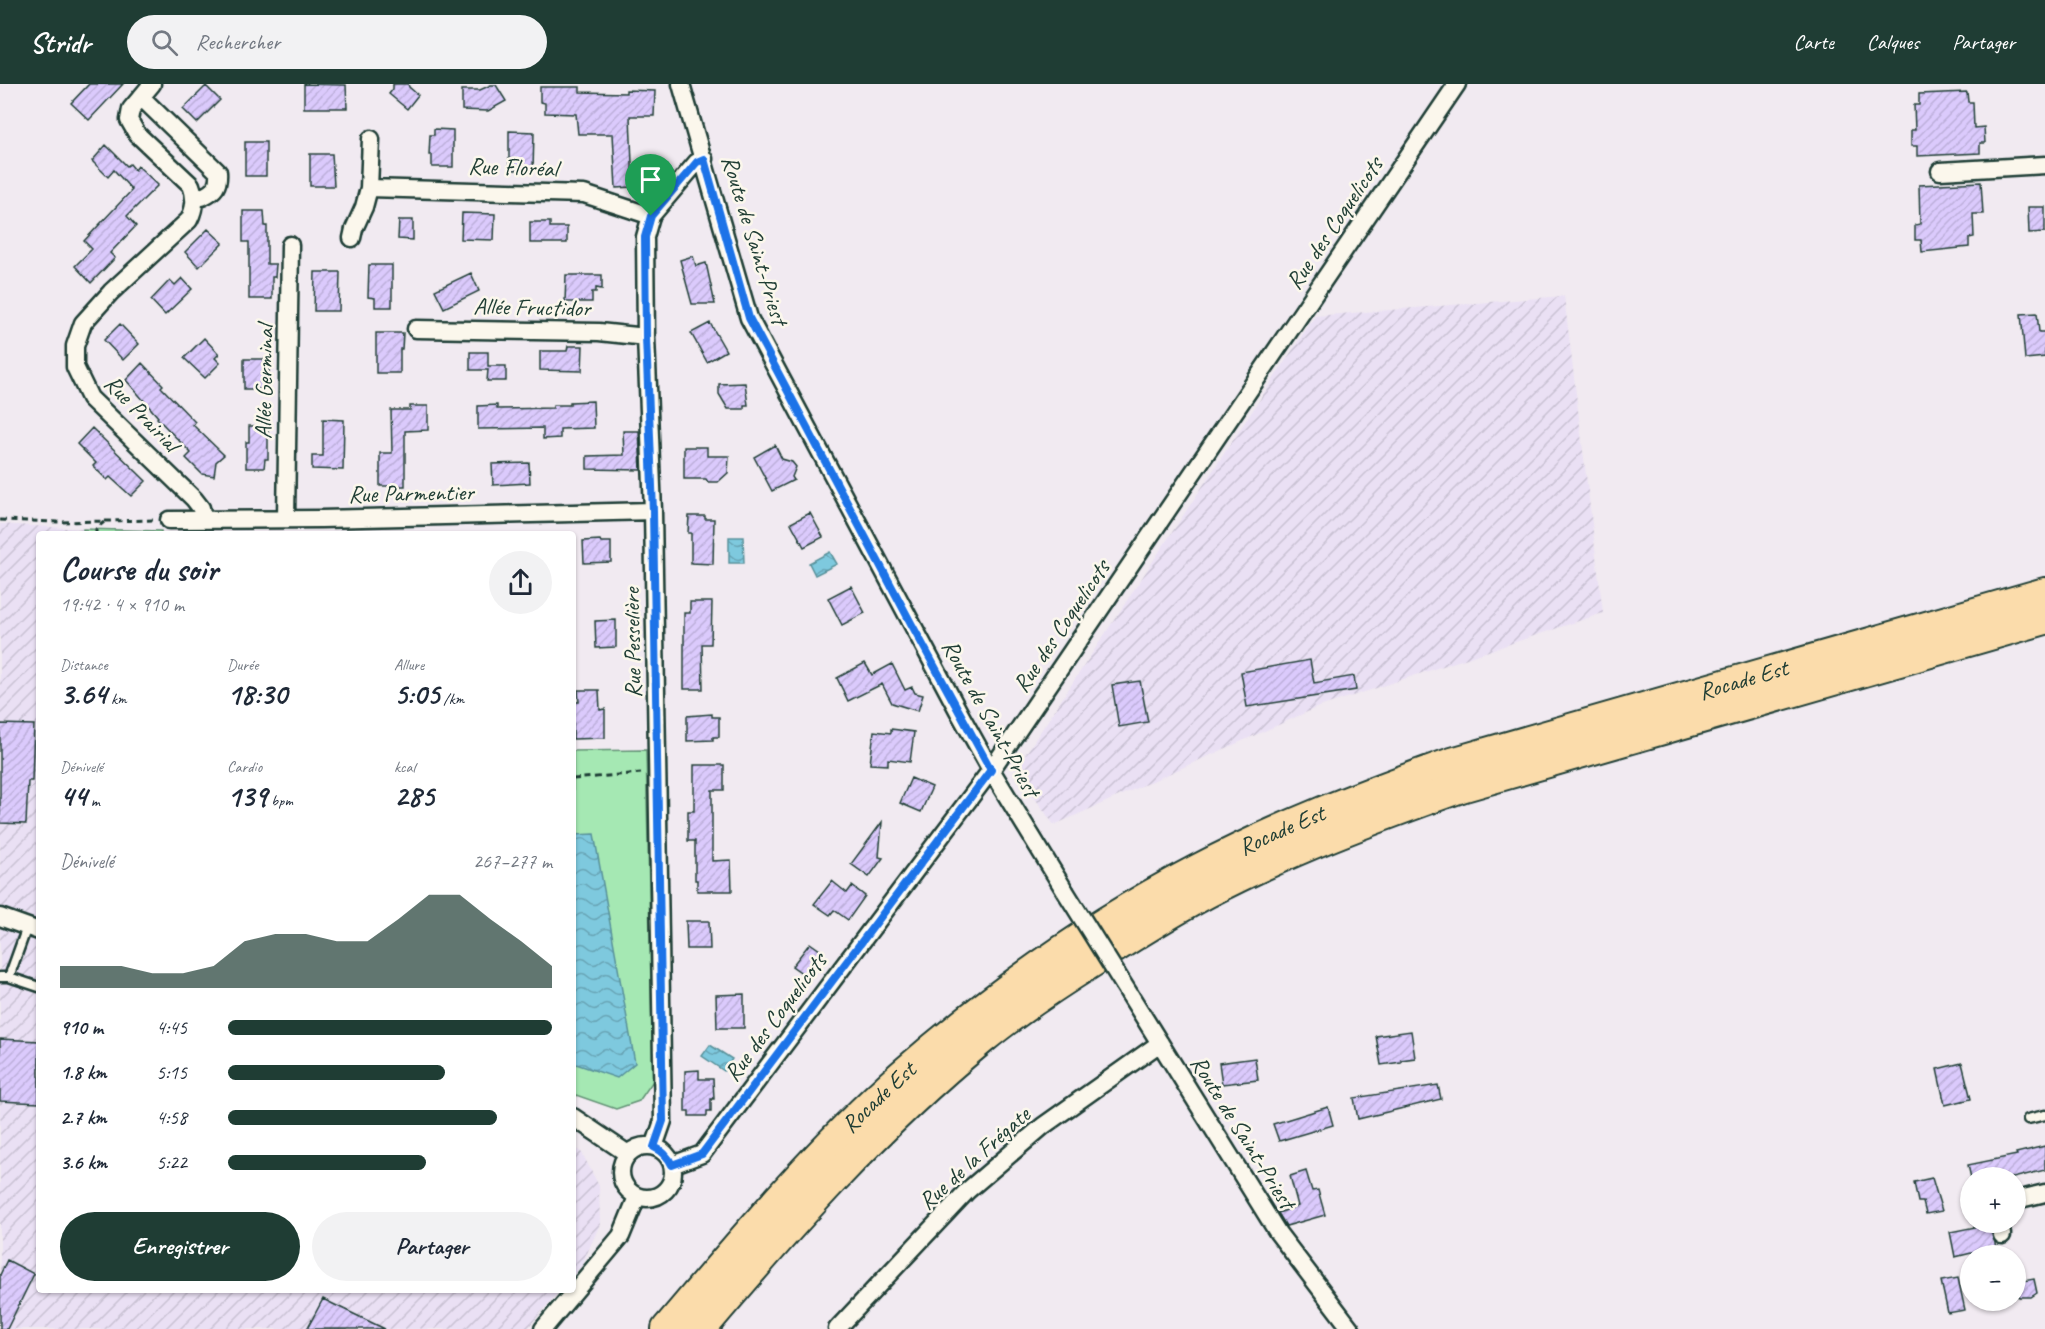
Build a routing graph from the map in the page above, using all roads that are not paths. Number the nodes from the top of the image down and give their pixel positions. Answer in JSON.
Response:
{"nodes":[{"id":1,"x":152,"y":84,"type":"edge"},
{"id":2,"x":681,"y":84,"type":"edge"},
{"id":3,"x":1457,"y":84,"type":"edge"},
{"id":4,"x":141,"y":97,"type":"junction"},
{"id":5,"x":371,"y":139,"type":"dead end"},
{"id":6,"x":704,"y":159,"type":"junction"},
{"id":7,"x":2045,"y":165,"type":"edge"},
{"id":8,"x":1940,"y":171,"type":"dead end"},
{"id":9,"x":369,"y":188,"type":"junction"},
{"id":10,"x":194,"y":194,"type":"junction"},
{"id":11,"x":651,"y":216,"type":"junction"},
{"id":12,"x":352,"y":238,"type":"dead end"},
{"id":13,"x":290,"y":245,"type":"dead end"},
{"id":14,"x":416,"y":329,"type":"dead end"},
{"id":15,"x":646,"y":337,"type":"junction"},
{"id":16,"x":653,"y":511,"type":"junction"},
{"id":17,"x":203,"y":519,"type":"junction"},
{"id":18,"x":286,"y":519,"type":"junction"},
{"id":19,"x":169,"y":520,"type":"road end"},
{"id":20,"x":2045,"y":593,"type":"edge"},
{"id":21,"x":2045,"y":619,"type":"edge"},
{"id":22,"x":991,"y":770,"type":"junction"},
{"id":23,"x":0,"y":917,"type":"edge"},
{"id":24,"x":33,"y":929,"type":"edge"},
{"id":25,"x":4,"y":977,"type":"edge"},
{"id":26,"x":36,"y":986,"type":"edge"},
{"id":27,"x":1160,"y":1043,"type":"junction"},
{"id":28,"x":2045,"y":1115,"type":"edge"},
{"id":29,"x":576,"y":1119,"type":"edge"},
{"id":30,"x":2028,"y":1119,"type":"dead end"},
{"id":31,"x":654,"y":1147,"type":"junction"},
{"id":32,"x":628,"y":1154,"type":"junction"},
{"id":33,"x":672,"y":1165,"type":"junction"},
{"id":34,"x":2045,"y":1193,"type":"edge"},
{"id":35,"x":638,"y":1197,"type":"junction"},
{"id":36,"x":2026,"y":1198,"type":"edge"},
{"id":37,"x":576,"y":1290,"type":"edge"},
{"id":38,"x":573,"y":1293,"type":"edge"},
{"id":39,"x":543,"y":1329,"type":"edge"},
{"id":40,"x":667,"y":1329,"type":"edge"},
{"id":41,"x":700,"y":1329,"type":"edge"},
{"id":42,"x":837,"y":1329,"type":"edge"},
{"id":43,"x":1351,"y":1329,"type":"edge"}],
"edges":[{"from":1,"to":4,"type":"street"},
{"from":2,"to":6,"type":"street","name":"Route de Saint-Priest"},
{"from":3,"to":22,"type":"street","name":"Rue des Coquelicots"},
{"from":4,"to":10,"type":"street"},
{"from":4,"to":10,"type":"street"},
{"from":5,"to":9,"type":"street"},
{"from":6,"to":11,"type":"street","name":"Rue Pesselière"},
{"from":6,"to":22,"type":"street","name":"Route de Saint-Priest"},
{"from":7,"to":8,"type":"street"},
{"from":9,"to":11,"type":"street","name":"Rue Floréal"},
{"from":9,"to":12,"type":"street"},
{"from":10,"to":17,"type":"street","name":"Rue Prairial"},
{"from":11,"to":15,"type":"street","name":"Rue Pesselière"},
{"from":13,"to":18,"type":"street","name":"Allée Germinal"},
{"from":14,"to":15,"type":"street","name":"Allée Fructidor"},
{"from":15,"to":16,"type":"street","name":"Rue Pesselière"},
{"from":16,"to":18,"type":"street","name":"Rue Parmentier"},
{"from":16,"to":31,"type":"street","name":"Rue Pesselière"},
{"from":17,"to":18,"type":"street","name":"Rue Parmentier"},
{"from":17,"to":19,"type":"street","name":"Rue Parmentier"},
{"from":20,"to":40,"type":"highway","name":"Rocade Est"},
{"from":21,"to":41,"type":"highway","name":"Rocade Est"},
{"from":22,"to":27,"type":"street","name":"Route de Saint-Priest","bridge":true},
{"from":22,"to":33,"type":"street","name":"Rue des Coquelicots"},
{"from":23,"to":24,"type":"street"},
{"from":24,"to":25,"type":"lane"},
{"from":25,"to":26,"type":"lane"},
{"from":27,"to":42,"type":"street","name":"Rue de la Frégate"},
{"from":27,"to":43,"type":"street","name":"Route de Saint-Priest"},
{"from":28,"to":30,"type":"lane"},
{"from":29,"to":32,"type":"street"},
{"from":31,"to":32,"type":"street"},
{"from":31,"to":33,"type":"street"},
{"from":32,"to":35,"type":"street"},
{"from":33,"to":35,"type":"street"},
{"from":34,"to":36,"type":"street"},
{"from":35,"to":37,"type":"street"},
{"from":38,"to":39,"type":"street"}]}
